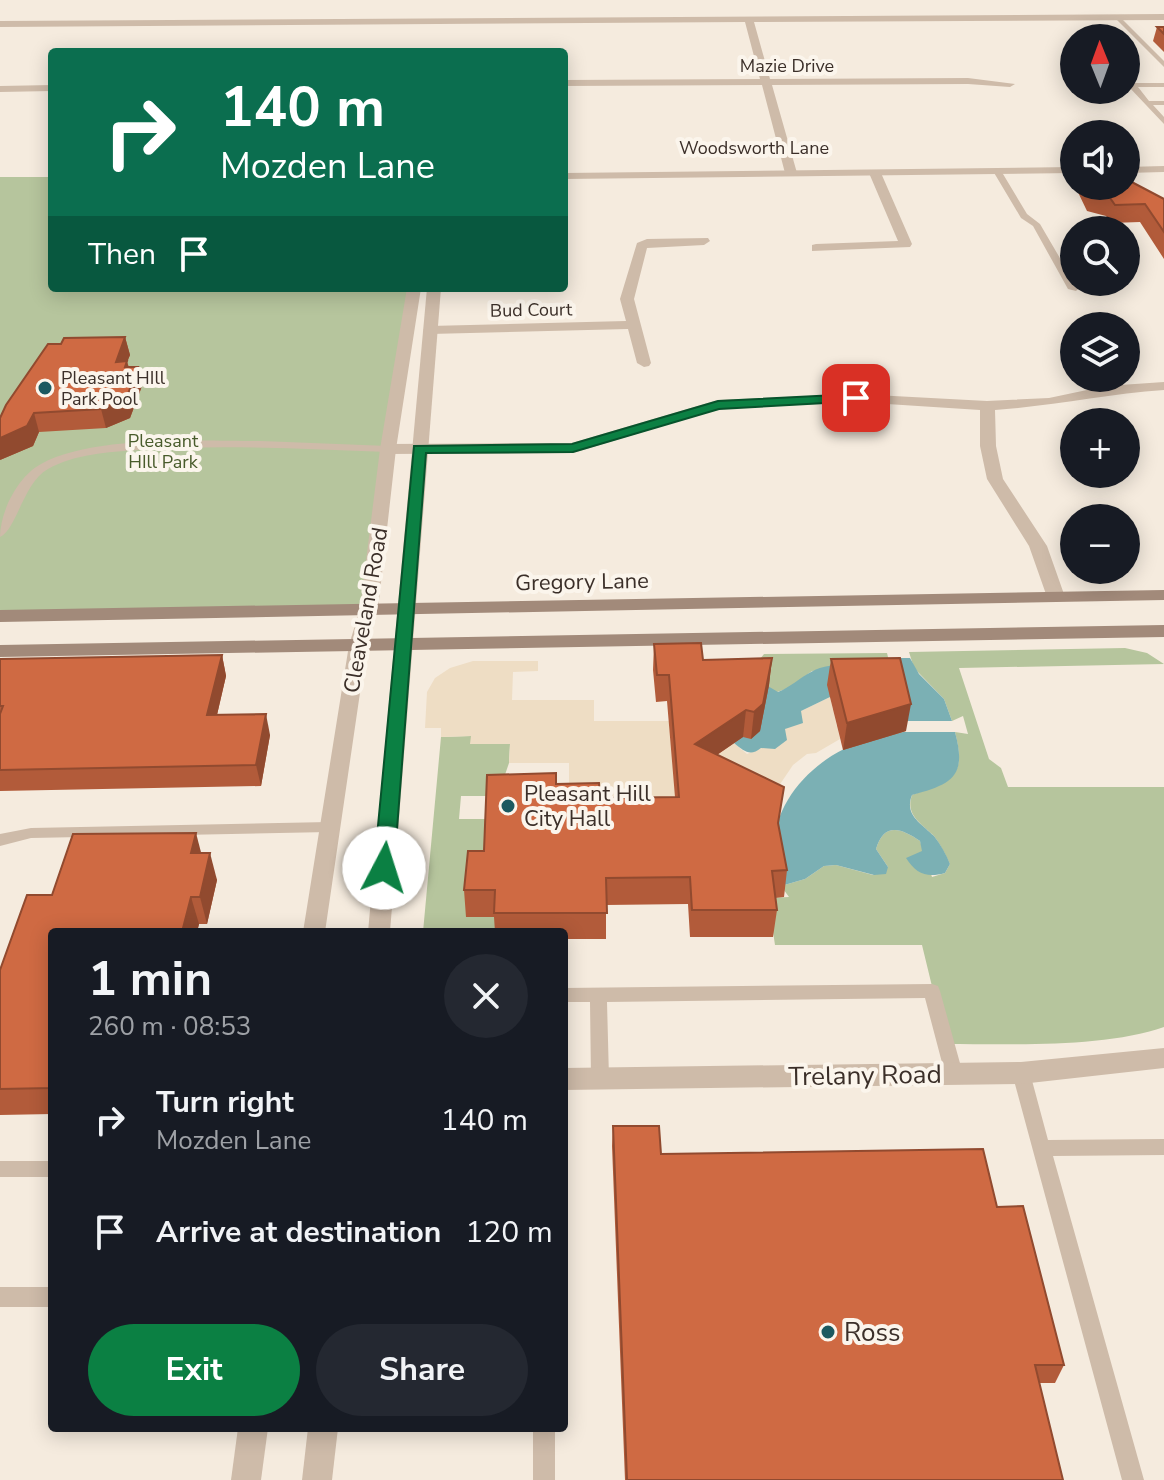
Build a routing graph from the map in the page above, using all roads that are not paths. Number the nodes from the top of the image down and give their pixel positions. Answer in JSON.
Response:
{"nodes":[{"id":1,"x":1158,"y":15,"type":"edge"},
{"id":2,"x":1118,"y":18,"type":"junction"},
{"id":3,"x":749,"y":20,"type":"junction"},
{"id":4,"x":0,"y":24,"type":"edge"},
{"id":5,"x":1164,"y":65,"type":"edge"},
{"id":6,"x":768,"y":82,"type":"junction"},
{"id":7,"x":568,"y":83,"type":"edge"},
{"id":8,"x":1010,"y":84,"type":"dead end"},
{"id":9,"x":1164,"y":85,"type":"edge"},
{"id":10,"x":48,"y":88,"type":"edge"},
{"id":11,"x":0,"y":89,"type":"edge"},
{"id":12,"x":1147,"y":103,"type":"junction"},
{"id":13,"x":1164,"y":103,"type":"edge"},
{"id":14,"x":1164,"y":122,"type":"edge"},
{"id":15,"x":568,"y":167,"type":"edge"},
{"id":16,"x":790,"y":169,"type":"junction"},
{"id":17,"x":1164,"y":169,"type":"edge"},
{"id":18,"x":1060,"y":170,"type":"edge"},
{"id":19,"x":1140,"y":170,"type":"edge"},
{"id":20,"x":943,"y":171,"type":"junction"},
{"id":21,"x":997,"y":171,"type":"junction"},
{"id":22,"x":875,"y":173,"type":"junction"},
{"id":23,"x":568,"y":176,"type":"edge"},
{"id":24,"x":704,"y":241,"type":"dead end"},
{"id":25,"x":816,"y":248,"type":"dead end"},
{"id":26,"x":1060,"y":266,"type":"edge"},
{"id":27,"x":413,"y":292,"type":"edge"},
{"id":28,"x":434,"y":292,"type":"edge"},
{"id":29,"x":632,"y":325,"type":"junction"},
{"id":30,"x":430,"y":330,"type":"junction"},
{"id":31,"x":644,"y":363,"type":"dead end"},
{"id":32,"x":1164,"y":386,"type":"edge"},
{"id":33,"x":987,"y":406,"type":"junction"},
{"id":34,"x":388,"y":449,"type":"junction"},
{"id":35,"x":419,"y":449,"type":"junction"},
{"id":36,"x":0,"y":533,"type":"edge"},
{"id":37,"x":1164,"y":595,"type":"edge"},
{"id":38,"x":1056,"y":597,"type":"junction"},
{"id":39,"x":369,"y":609,"type":"junction"},
{"id":40,"x":405,"y":609,"type":"junction"},
{"id":41,"x":0,"y":616,"type":"edge"},
{"id":42,"x":1164,"y":631,"type":"edge"},
{"id":43,"x":358,"y":645,"type":"junction"},
{"id":44,"x":404,"y":645,"type":"junction"},
{"id":45,"x":0,"y":651,"type":"edge"},
{"id":46,"x":329,"y":827,"type":"junction"},
{"id":47,"x":0,"y":840,"type":"edge"},
{"id":48,"x":315,"y":928,"type":"edge"},
{"id":49,"x":379,"y":928,"type":"edge"},
{"id":50,"x":568,"y":995,"type":"edge"},
{"id":51,"x":598,"y":995,"type":"junction"},
{"id":52,"x":1164,"y":1058,"type":"edge"},
{"id":53,"x":1021,"y":1073,"type":"junction"},
{"id":54,"x":954,"y":1074,"type":"junction"},
{"id":55,"x":600,"y":1078,"type":"junction"},
{"id":56,"x":568,"y":1079,"type":"edge"},
{"id":57,"x":1164,"y":1147,"type":"edge"},
{"id":58,"x":1042,"y":1148,"type":"junction"},
{"id":59,"x":0,"y":1169,"type":"edge"},
{"id":60,"x":48,"y":1169,"type":"edge"},
{"id":61,"x":0,"y":1297,"type":"edge"},
{"id":62,"x":48,"y":1297,"type":"edge"},
{"id":63,"x":252,"y":1432,"type":"edge"},
{"id":64,"x":323,"y":1432,"type":"edge"},
{"id":65,"x":544,"y":1432,"type":"edge"},
{"id":66,"x":246,"y":1480,"type":"edge"},
{"id":67,"x":317,"y":1480,"type":"edge"},
{"id":68,"x":544,"y":1480,"type":"edge"},
{"id":69,"x":1133,"y":1480,"type":"edge"}],
"edges":[{"from":1,"to":2,"type":"street"},
{"from":2,"to":3,"type":"street"},
{"from":2,"to":5,"type":"lane"},
{"from":3,"to":4,"type":"street"},
{"from":3,"to":6,"type":"street"},
{"from":6,"to":7,"type":"street","name":"Mazie Drive"},
{"from":6,"to":8,"type":"street","name":"Mazie Drive"},
{"from":6,"to":16,"type":"street"},
{"from":9,"to":12,"type":"lane"},
{"from":10,"to":11,"type":"street"},
{"from":12,"to":13,"type":"lane"},
{"from":12,"to":14,"type":"lane"},
{"from":15,"to":16,"type":"street","name":"Woodsworth Lane"},
{"from":16,"to":20,"type":"street","name":"Woodsworth Lane"},
{"from":16,"to":22,"type":"street","name":"Woodsworth Lane"},
{"from":16,"to":23,"type":"street","name":"Woodsworth Lane"},
{"from":17,"to":19,"type":"street"},
{"from":18,"to":21,"type":"street","name":"Woodsworth Lane"},
{"from":20,"to":21,"type":"street","name":"Woodsworth Lane"},
{"from":20,"to":22,"type":"street","name":"Woodsworth Lane"},
{"from":21,"to":26,"type":"lane"},
{"from":22,"to":25,"type":"street"},
{"from":24,"to":29,"type":"street"},
{"from":27,"to":34,"type":"street","name":"Cleaveland Road"},
{"from":28,"to":30,"type":"street","name":"Cleaveland Road"},
{"from":29,"to":30,"type":"street","name":"Bud Court"},
{"from":29,"to":31,"type":"street"},
{"from":30,"to":35,"type":"street","name":"Cleaveland Road"},
{"from":32,"to":33,"type":"street"},
{"from":33,"to":35,"type":"street"},
{"from":33,"to":38,"type":"street"},
{"from":34,"to":35,"type":"street"},
{"from":34,"to":36,"type":"lane"},
{"from":34,"to":39,"type":"street","name":"Cleaveland Road"},
{"from":35,"to":40,"type":"street","name":"Cleaveland Road"},
{"from":37,"to":38,"type":"main road","name":"Gregory Lane"},
{"from":38,"to":40,"type":"main road","name":"Gregory Lane"},
{"from":39,"to":40,"type":"main road","name":"Gregory Lane"},
{"from":39,"to":41,"type":"main road","name":"Gregory Lane"},
{"from":39,"to":43,"type":"street","name":"Cleaveland Road"},
{"from":40,"to":44,"type":"street","name":"Cleaveland Road"},
{"from":42,"to":44,"type":"main road"},
{"from":43,"to":44,"type":"main road"},
{"from":43,"to":45,"type":"main road"},
{"from":43,"to":46,"type":"street","name":"Cleaveland Road"},
{"from":44,"to":49,"type":"street","name":"Cleaveland Road"},
{"from":46,"to":47,"type":"lane"},
{"from":46,"to":48,"type":"street","name":"Cleaveland Road"},
{"from":50,"to":51,"type":"lane"},
{"from":51,"to":54,"type":"lane"},
{"from":51,"to":55,"type":"lane"},
{"from":52,"to":53,"type":"street","name":"Trelany Road"},
{"from":53,"to":54,"type":"street","name":"Trelany Road"},
{"from":53,"to":58,"type":"lane"},
{"from":54,"to":55,"type":"street","name":"Trelany Road"},
{"from":55,"to":56,"type":"street","name":"Trelany Road"},
{"from":57,"to":58,"type":"lane"},
{"from":58,"to":69,"type":"lane"},
{"from":59,"to":60,"type":"lane"},
{"from":61,"to":62,"type":"lane"},
{"from":63,"to":66,"type":"street"},
{"from":64,"to":67,"type":"street"},
{"from":65,"to":68,"type":"lane"}]}
